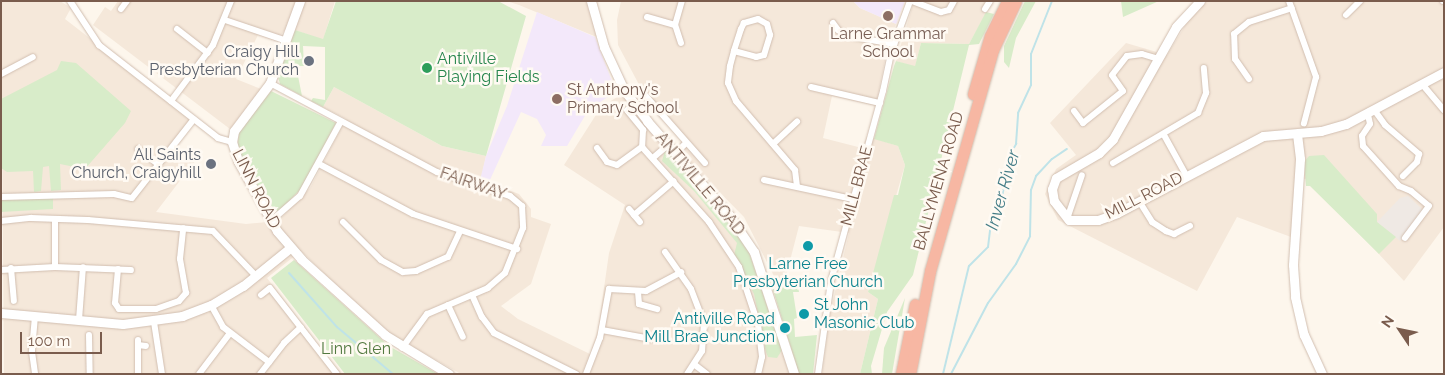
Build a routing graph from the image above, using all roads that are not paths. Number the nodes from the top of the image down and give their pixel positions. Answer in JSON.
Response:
{"nodes":[{"id":1,"x":70,"y":1,"type":"edge"},
{"id":2,"x":127,"y":1,"type":"edge"},
{"id":3,"x":231,"y":1,"type":"edge"},
{"id":4,"x":300,"y":1,"type":"edge"},
{"id":5,"x":592,"y":1,"type":"edge"},
{"id":6,"x":682,"y":1,"type":"edge"},
{"id":7,"x":911,"y":1,"type":"edge"},
{"id":8,"x":954,"y":1,"type":"edge"},
{"id":9,"x":990,"y":1,"type":"edge"},
{"id":10,"x":1007,"y":1,"type":"edge"},
{"id":11,"x":1016,"y":1,"type":"edge"},
{"id":12,"x":1200,"y":1,"type":"edge"},
{"id":13,"x":1360,"y":1,"type":"edge"},
{"id":14,"x":1290,"y":5,"type":"edge"},
{"id":15,"x":121,"y":9,"type":"dead end"},
{"id":16,"x":985,"y":10,"type":"dead end"},
{"id":17,"x":1346,"y":15,"type":"dead end"},
{"id":18,"x":647,"y":17,"type":"dead end"},
{"id":19,"x":225,"y":20,"type":"junction"},
{"id":20,"x":833,"y":23,"type":"dead end"},
{"id":21,"x":676,"y":24,"type":"junction"},
{"id":22,"x":177,"y":29,"type":"dead end"},
{"id":23,"x":287,"y":41,"type":"junction"},
{"id":24,"x":681,"y":43,"type":"dead end"},
{"id":25,"x":894,"y":44,"type":"junction"},
{"id":26,"x":734,"y":51,"type":"junction"},
{"id":27,"x":208,"y":53,"type":"junction"},
{"id":28,"x":33,"y":57,"type":"dead end"},
{"id":29,"x":1158,"y":59,"type":"junction"},
{"id":30,"x":1204,"y":68,"type":"dead end"},
{"id":31,"x":1444,"y":72,"type":"edge"},
{"id":32,"x":1,"y":74,"type":"edge"},
{"id":33,"x":1249,"y":79,"type":"dead end"},
{"id":34,"x":270,"y":83,"type":"junction"},
{"id":35,"x":1422,"y":84,"type":"junction"},
{"id":36,"x":811,"y":87,"type":"dead end"},
{"id":37,"x":644,"y":94,"type":"dead end"},
{"id":38,"x":171,"y":101,"type":"junction"},
{"id":39,"x":880,"y":103,"type":"junction"},
{"id":40,"x":627,"y":110,"type":"dead end"},
{"id":41,"x":1444,"y":110,"type":"edge"},
{"id":42,"x":1074,"y":112,"type":"dead end"},
{"id":43,"x":1372,"y":113,"type":"junction"},
{"id":44,"x":194,"y":119,"type":"junction"},
{"id":45,"x":341,"y":121,"type":"junction"},
{"id":46,"x":797,"y":122,"type":"dead end"},
{"id":47,"x":1304,"y":123,"type":"dead end"},
{"id":48,"x":1297,"y":134,"type":"junction"},
{"id":49,"x":1164,"y":135,"type":"junction"},
{"id":50,"x":232,"y":142,"type":"junction"},
{"id":51,"x":686,"y":143,"type":"junction"},
{"id":52,"x":668,"y":144,"type":"junction"},
{"id":53,"x":773,"y":144,"type":"junction"},
{"id":54,"x":642,"y":147,"type":"junction"},
{"id":55,"x":596,"y":148,"type":"dead end"},
{"id":56,"x":138,"y":149,"type":"dead end"},
{"id":57,"x":676,"y":153,"type":"junction"},
{"id":58,"x":654,"y":157,"type":"junction"},
{"id":59,"x":705,"y":163,"type":"dead end"},
{"id":60,"x":1113,"y":163,"type":"dead end"},
{"id":61,"x":158,"y":164,"type":"junction"},
{"id":62,"x":318,"y":164,"type":"junction"},
{"id":63,"x":1082,"y":175,"type":"dead end"},
{"id":64,"x":1186,"y":175,"type":"junction"},
{"id":65,"x":1403,"y":176,"type":"dead end"},
{"id":66,"x":764,"y":180,"type":"dead end"},
{"id":67,"x":674,"y":181,"type":"junction"},
{"id":68,"x":797,"y":186,"type":"junction"},
{"id":69,"x":1,"y":197,"type":"edge"},
{"id":70,"x":853,"y":199,"type":"junction"},
{"id":71,"x":1139,"y":201,"type":"junction"},
{"id":72,"x":1067,"y":219,"type":"junction"},
{"id":73,"x":55,"y":220,"type":"junction"},
{"id":74,"x":271,"y":221,"type":"junction"},
{"id":75,"x":1,"y":222,"type":"edge"},
{"id":76,"x":343,"y":222,"type":"dead end"},
{"id":77,"x":640,"y":222,"type":"dead end"},
{"id":78,"x":1190,"y":226,"type":"dead end"},
{"id":79,"x":184,"y":228,"type":"junction"},
{"id":80,"x":460,"y":231,"type":"junction"},
{"id":81,"x":1405,"y":238,"type":"dead end"},
{"id":82,"x":290,"y":248,"type":"junction"},
{"id":83,"x":517,"y":249,"type":"junction"},
{"id":84,"x":665,"y":252,"type":"dead end"},
{"id":85,"x":55,"y":267,"type":"junction"},
{"id":86,"x":83,"y":267,"type":"junction"},
{"id":87,"x":11,"y":268,"type":"junction"},
{"id":88,"x":118,"y":269,"type":"junction"},
{"id":89,"x":1,"y":270,"type":"edge"},
{"id":90,"x":131,"y":270,"type":"dead end"},
{"id":91,"x":681,"y":272,"type":"junction"},
{"id":92,"x":256,"y":276,"type":"junction"},
{"id":93,"x":638,"y":292,"type":"junction"},
{"id":94,"x":261,"y":295,"type":"dead end"},
{"id":95,"x":472,"y":295,"type":"junction"},
{"id":96,"x":14,"y":301,"type":"dead end"},
{"id":97,"x":448,"y":304,"type":"junction"},
{"id":98,"x":211,"y":305,"type":"junction"},
{"id":99,"x":657,"y":309,"type":"dead end"},
{"id":100,"x":1,"y":313,"type":"edge"},
{"id":101,"x":35,"y":316,"type":"junction"},
{"id":102,"x":79,"y":320,"type":"junction"},
{"id":103,"x":154,"y":322,"type":"junction"},
{"id":104,"x":301,"y":327,"type":"junction"},
{"id":105,"x":602,"y":330,"type":"junction"},
{"id":106,"x":230,"y":333,"type":"junction"},
{"id":107,"x":89,"y":335,"type":"dead end"},
{"id":108,"x":463,"y":337,"type":"dead end"},
{"id":109,"x":651,"y":339,"type":"dead end"},
{"id":110,"x":146,"y":346,"type":"dead end"},
{"id":111,"x":402,"y":348,"type":"junction"},
{"id":112,"x":269,"y":362,"type":"junction"},
{"id":113,"x":695,"y":365,"type":"junction"},
{"id":114,"x":332,"y":367,"type":"junction"},
{"id":115,"x":36,"y":374,"type":"edge"},
{"id":116,"x":90,"y":374,"type":"edge"},
{"id":117,"x":138,"y":374,"type":"edge"},
{"id":118,"x":162,"y":374,"type":"edge"},
{"id":119,"x":199,"y":374,"type":"edge"},
{"id":120,"x":260,"y":374,"type":"edge"},
{"id":121,"x":326,"y":374,"type":"edge"},
{"id":122,"x":337,"y":374,"type":"edge"},
{"id":123,"x":449,"y":374,"type":"edge"},
{"id":124,"x":576,"y":374,"type":"edge"},
{"id":125,"x":586,"y":374,"type":"edge"},
{"id":126,"x":687,"y":374,"type":"edge"},
{"id":127,"x":707,"y":374,"type":"edge"},
{"id":128,"x":758,"y":374,"type":"edge"},
{"id":129,"x":794,"y":374,"type":"edge"},
{"id":130,"x":818,"y":374,"type":"edge"},
{"id":131,"x":901,"y":374,"type":"edge"},
{"id":132,"x":910,"y":374,"type":"edge"},
{"id":133,"x":1322,"y":374,"type":"edge"}],
"edges":[{"from":1,"to":38,"type":"street","name":"LINN ROAD"},
{"from":2,"to":15,"type":"street"},
{"from":3,"to":19,"type":"street"},
{"from":4,"to":23,"type":"street"},
{"from":5,"to":52,"type":"street","name":"ANTIVILLE ROAD"},
{"from":6,"to":21,"type":"street"},
{"from":7,"to":8,"type":"street"},
{"from":7,"to":25,"type":"street","name":"MILL BRAE"},
{"from":9,"to":16,"type":"street"},
{"from":10,"to":131,"type":"highway","name":"BALLYMENA ROAD"},
{"from":11,"to":132,"type":"highway","name":"BALLYMENA ROAD"},
{"from":12,"to":29,"type":"street"},
{"from":13,"to":17,"type":"street"},
{"from":14,"to":33,"type":"street"},
{"from":14,"to":47,"type":"street"},
{"from":18,"to":21,"type":"street"},
{"from":19,"to":23,"type":"street"},
{"from":19,"to":27,"type":"street"},
{"from":20,"to":25,"type":"street"},
{"from":21,"to":24,"type":"street"},
{"from":22,"to":27,"type":"street"},
{"from":23,"to":34,"type":"street"},
{"from":25,"to":39,"type":"street","name":"MILL BRAE"},
{"from":26,"to":26,"type":"street"},
{"from":26,"to":53,"type":"street"},
{"from":27,"to":38,"type":"street"},
{"from":28,"to":32,"type":"street"},
{"from":29,"to":42,"type":"street"},
{"from":29,"to":72,"type":"street"},
{"from":30,"to":49,"type":"street"},
{"from":31,"to":35,"type":"street","name":"MILL ROAD"},
{"from":34,"to":45,"type":"street","name":"FAIRWAY"},
{"from":34,"to":50,"type":"street"},
{"from":35,"to":41,"type":"street"},
{"from":35,"to":43,"type":"street","name":"MILL ROAD"},
{"from":36,"to":39,"type":"street"},
{"from":37,"to":51,"type":"street"},
{"from":38,"to":44,"type":"street","name":"LINN ROAD"},
{"from":39,"to":70,"type":"street","name":"MILL BRAE"},
{"from":40,"to":54,"type":"street"},
{"from":43,"to":48,"type":"street","name":"MILL ROAD"},
{"from":43,"to":65,"type":"street"},
{"from":43,"to":81,"type":"street"},
{"from":44,"to":50,"type":"street","name":"LINN ROAD"},
{"from":44,"to":61,"type":"street"},
{"from":45,"to":62,"type":"street"},
{"from":45,"to":83,"type":"street","name":"FAIRWAY"},
{"from":46,"to":53,"type":"street"},
{"from":48,"to":64,"type":"street","name":"MILL ROAD"},
{"from":48,"to":133,"type":"street"},
{"from":49,"to":60,"type":"street"},
{"from":49,"to":64,"type":"street"},
{"from":50,"to":74,"type":"street","name":"LINN ROAD"},
{"from":51,"to":57,"type":"street"},
{"from":51,"to":59,"type":"street"},
{"from":52,"to":57,"type":"street","name":"ANTIVILLE ROAD"},
{"from":52,"to":58,"type":"street"},
{"from":53,"to":68,"type":"street"},
{"from":54,"to":55,"type":"street"},
{"from":54,"to":58,"type":"street"},
{"from":56,"to":61,"type":"street"},
{"from":57,"to":129,"type":"street","name":"ANTIVILLE ROAD"},
{"from":58,"to":67,"type":"street"},
{"from":61,"to":69,"type":"street"},
{"from":62,"to":74,"type":"street"},
{"from":62,"to":80,"type":"street"},
{"from":63,"to":72,"type":"street"},
{"from":64,"to":71,"type":"street","name":"MILL ROAD"},
{"from":66,"to":68,"type":"street"},
{"from":67,"to":77,"type":"street"},
{"from":67,"to":128,"type":"street"},
{"from":68,"to":70,"type":"street"},
{"from":70,"to":130,"type":"street","name":"MILL BRAE"},
{"from":71,"to":72,"type":"street","name":"MILL ROAD"},
{"from":71,"to":78,"type":"street"},
{"from":73,"to":75,"type":"street"},
{"from":73,"to":79,"type":"street"},
{"from":73,"to":85,"type":"street"},
{"from":74,"to":82,"type":"street","name":"LINN ROAD"},
{"from":76,"to":80,"type":"street"},
{"from":79,"to":88,"type":"street"},
{"from":79,"to":92,"type":"street"},
{"from":80,"to":83,"type":"street"},
{"from":82,"to":92,"type":"street"},
{"from":82,"to":111,"type":"street","name":"LINN ROAD"},
{"from":83,"to":95,"type":"street","name":"FAIRWAY"},
{"from":84,"to":91,"type":"street"},
{"from":85,"to":86,"type":"street"},
{"from":85,"to":87,"type":"street"},
{"from":86,"to":88,"type":"street"},
{"from":86,"to":102,"type":"street"},
{"from":87,"to":89,"type":"street"},
{"from":87,"to":96,"type":"street"},
{"from":88,"to":90,"type":"street"},
{"from":91,"to":93,"type":"street"},
{"from":91,"to":113,"type":"street"},
{"from":92,"to":98,"type":"street"},
{"from":93,"to":99,"type":"street"},
{"from":93,"to":105,"type":"street"},
{"from":94,"to":104,"type":"street"},
{"from":95,"to":97,"type":"street","name":"FAIRWAY"},
{"from":95,"to":124,"type":"street"},
{"from":97,"to":108,"type":"street"},
{"from":97,"to":111,"type":"street","name":"FAIRWAY"},
{"from":98,"to":103,"type":"street"},
{"from":98,"to":106,"type":"street"},
{"from":100,"to":101,"type":"street"},
{"from":101,"to":102,"type":"street"},
{"from":101,"to":115,"type":"street"},
{"from":102,"to":103,"type":"street"},
{"from":103,"to":118,"type":"street"},
{"from":104,"to":112,"type":"street"},
{"from":104,"to":114,"type":"street"},
{"from":105,"to":109,"type":"street"},
{"from":105,"to":125,"type":"street"},
{"from":106,"to":112,"type":"street"},
{"from":106,"to":119,"type":"street"},
{"from":107,"to":116,"type":"street"},
{"from":110,"to":117,"type":"street"},
{"from":111,"to":123,"type":"street","name":"LINN ROAD"},
{"from":112,"to":120,"type":"street"},
{"from":113,"to":126,"type":"street"},
{"from":113,"to":127,"type":"street"},
{"from":114,"to":121,"type":"street"},
{"from":114,"to":122,"type":"street"}]}
